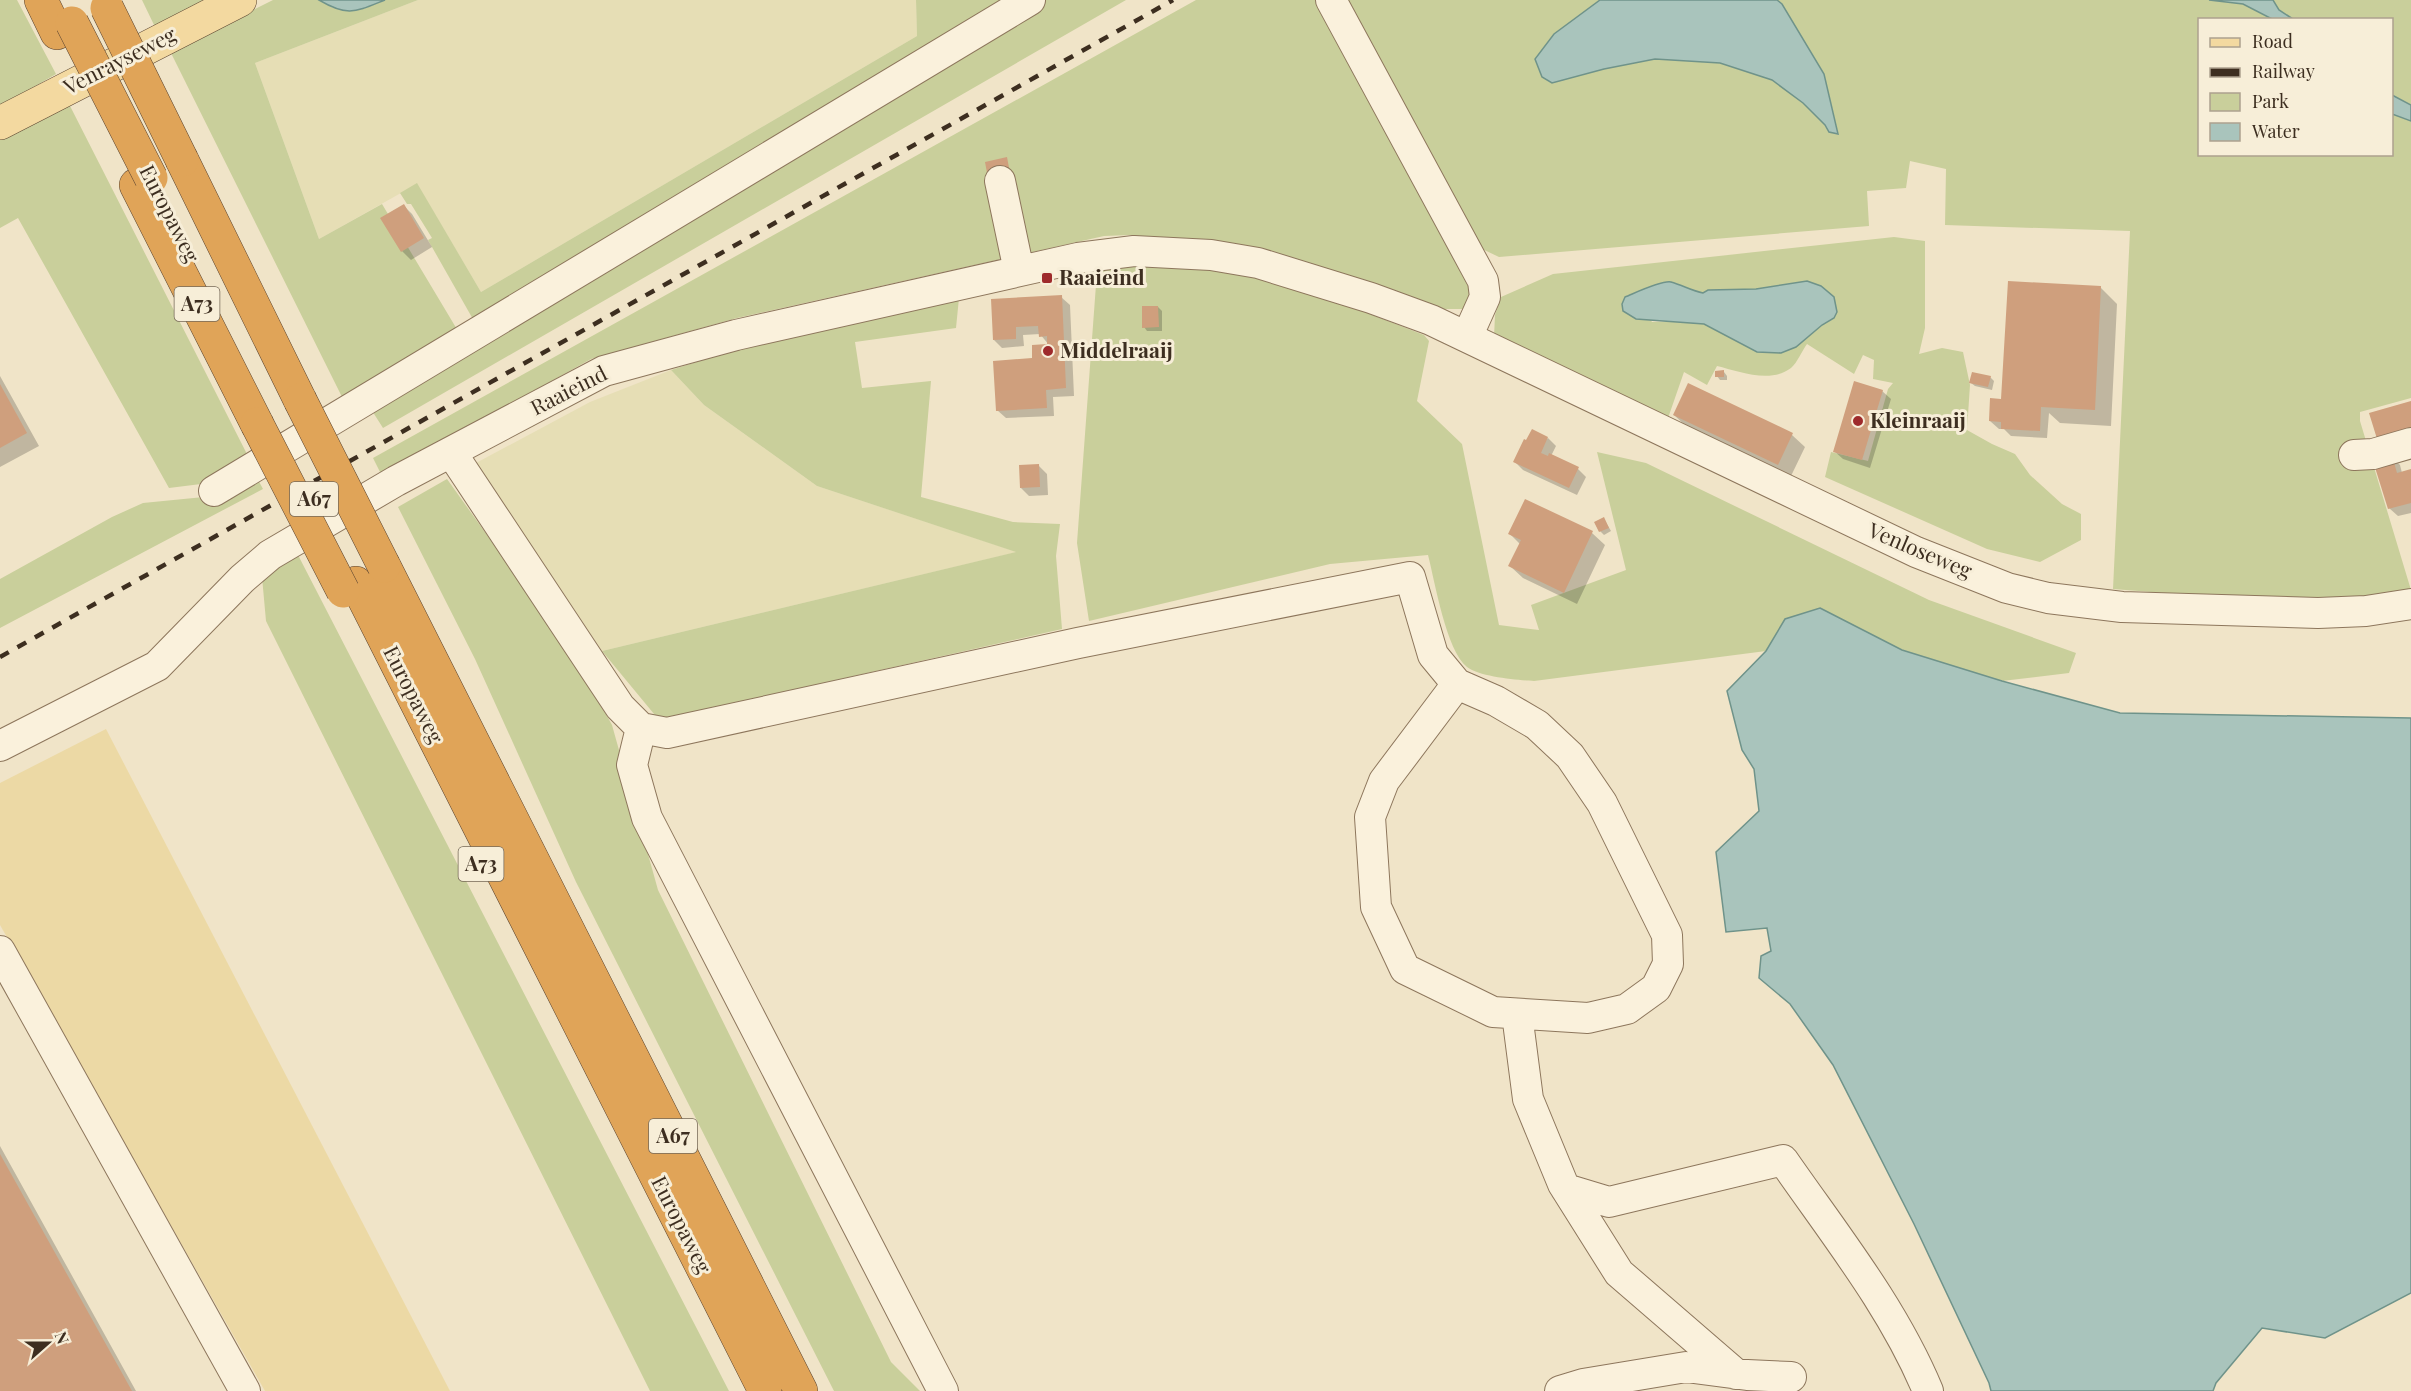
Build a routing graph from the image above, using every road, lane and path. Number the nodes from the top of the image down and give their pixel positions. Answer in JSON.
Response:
{"nodes":[{"id":1,"x":41,"y":0,"type":"edge"},
{"id":2,"x":240,"y":0,"type":"edge"},
{"id":3,"x":1030,"y":0,"type":"edge"},
{"id":4,"x":1331,"y":0,"type":"edge"},
{"id":5,"x":104,"y":3,"type":"edge"},
{"id":6,"x":64,"y":18,"type":"edge"},
{"id":7,"x":0,"y":123,"type":"edge"},
{"id":8,"x":1000,"y":181,"type":"dead end"},
{"id":9,"x":1019,"y":271,"type":"junction"},
{"id":10,"x":1467,"y":337,"type":"junction"},
{"id":11,"x":2411,"y":443,"type":"edge"},
{"id":12,"x":451,"y":452,"type":"junction"},
{"id":13,"x":2355,"y":455,"type":"dead end"},
{"id":14,"x":214,"y":490,"type":"dead end"},
{"id":15,"x":2411,"y":604,"type":"edge"},
{"id":16,"x":1457,"y":684,"type":"junction"},
{"id":17,"x":641,"y":728,"type":"junction"},
{"id":18,"x":0,"y":746,"type":"edge"},
{"id":19,"x":0,"y":951,"type":"edge"},
{"id":20,"x":1517,"y":1014,"type":"junction"},
{"id":21,"x":1566,"y":1189,"type":"junction"},
{"id":22,"x":1736,"y":1374,"type":"junction"},
{"id":23,"x":1793,"y":1386,"type":"edge"},
{"id":24,"x":245,"y":1391,"type":"edge"},
{"id":25,"x":765,"y":1391,"type":"edge"},
{"id":26,"x":801,"y":1391,"type":"edge"},
{"id":27,"x":943,"y":1391,"type":"edge"},
{"id":28,"x":1560,"y":1391,"type":"edge"},
{"id":29,"x":1928,"y":1391,"type":"edge"}],
"edges":[{"from":1,"to":6,"type":"highway","name":"Europaweg"},
{"from":2,"to":7,"type":"main road","name":"Venrayseweg"},
{"from":3,"to":14,"type":"street"},
{"from":4,"to":10,"type":"street"},
{"from":5,"to":26,"type":"highway","name":"Europaweg","number":"A67","bridge":true},
{"from":6,"to":25,"type":"highway","name":"Europaweg","number":"A67","bridge":true},
{"from":8,"to":9,"type":"street"},
{"from":9,"to":10,"type":"street","name":"Raaieind"},
{"from":9,"to":12,"type":"street","name":"Raaieind"},
{"from":10,"to":15,"type":"street","name":"Venloseweg"},
{"from":11,"to":13,"type":"street"},
{"from":12,"to":17,"type":"street"},
{"from":12,"to":18,"type":"street","name":"Raaieind"},
{"from":16,"to":17,"type":"street"},
{"from":16,"to":20,"type":"street"},
{"from":16,"to":20,"type":"street"},
{"from":17,"to":27,"type":"street"},
{"from":19,"to":24,"type":"street"},
{"from":20,"to":21,"type":"street"},
{"from":21,"to":22,"type":"street"},
{"from":21,"to":29,"type":"street"},
{"from":22,"to":23,"type":"street"},
{"from":22,"to":28,"type":"street"}]}
